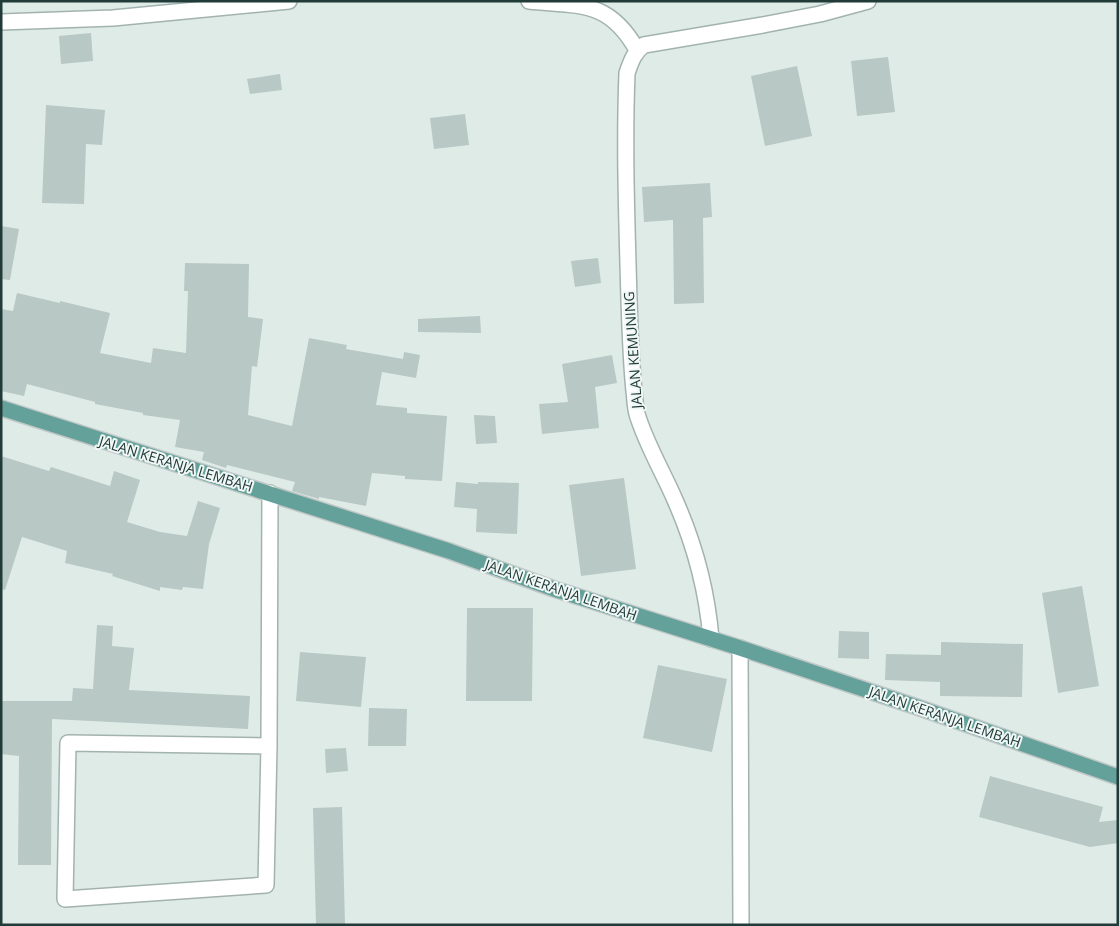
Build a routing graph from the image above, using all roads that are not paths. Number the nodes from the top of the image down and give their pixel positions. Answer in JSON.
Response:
{"nodes":[{"id":1,"x":289,"y":1,"type":"edge"},
{"id":2,"x":529,"y":1,"type":"edge"},
{"id":3,"x":868,"y":1,"type":"edge"},
{"id":4,"x":1,"y":22,"type":"edge"},
{"id":5,"x":637,"y":50,"type":"junction"},
{"id":6,"x":1,"y":408,"type":"edge"},
{"id":7,"x":270,"y":493,"type":"junction"},
{"id":8,"x":711,"y":639,"type":"junction"},
{"id":9,"x":740,"y":648,"type":"junction"},
{"id":10,"x":269,"y":746,"type":"junction"},
{"id":11,"x":1118,"y":777,"type":"edge"},
{"id":12,"x":741,"y":925,"type":"edge"}],
"edges":[{"from":1,"to":4,"type":"street"},
{"from":2,"to":5,"type":"street"},
{"from":3,"to":5,"type":"street"},
{"from":5,"to":8,"type":"street","name":"JALAN KEMUNING"},
{"from":6,"to":7,"type":"main road","name":"JALAN KERANJA LEMBAH"},
{"from":7,"to":8,"type":"main road","name":"JALAN KERANJA LEMBAH"},
{"from":7,"to":10,"type":"street"},
{"from":8,"to":9,"type":"main road","name":"JALAN KERANJA LEMBAH"},
{"from":9,"to":11,"type":"main road","name":"JALAN KERANJA LEMBAH"},
{"from":9,"to":12,"type":"street"},
{"from":10,"to":10,"type":"street"}]}
